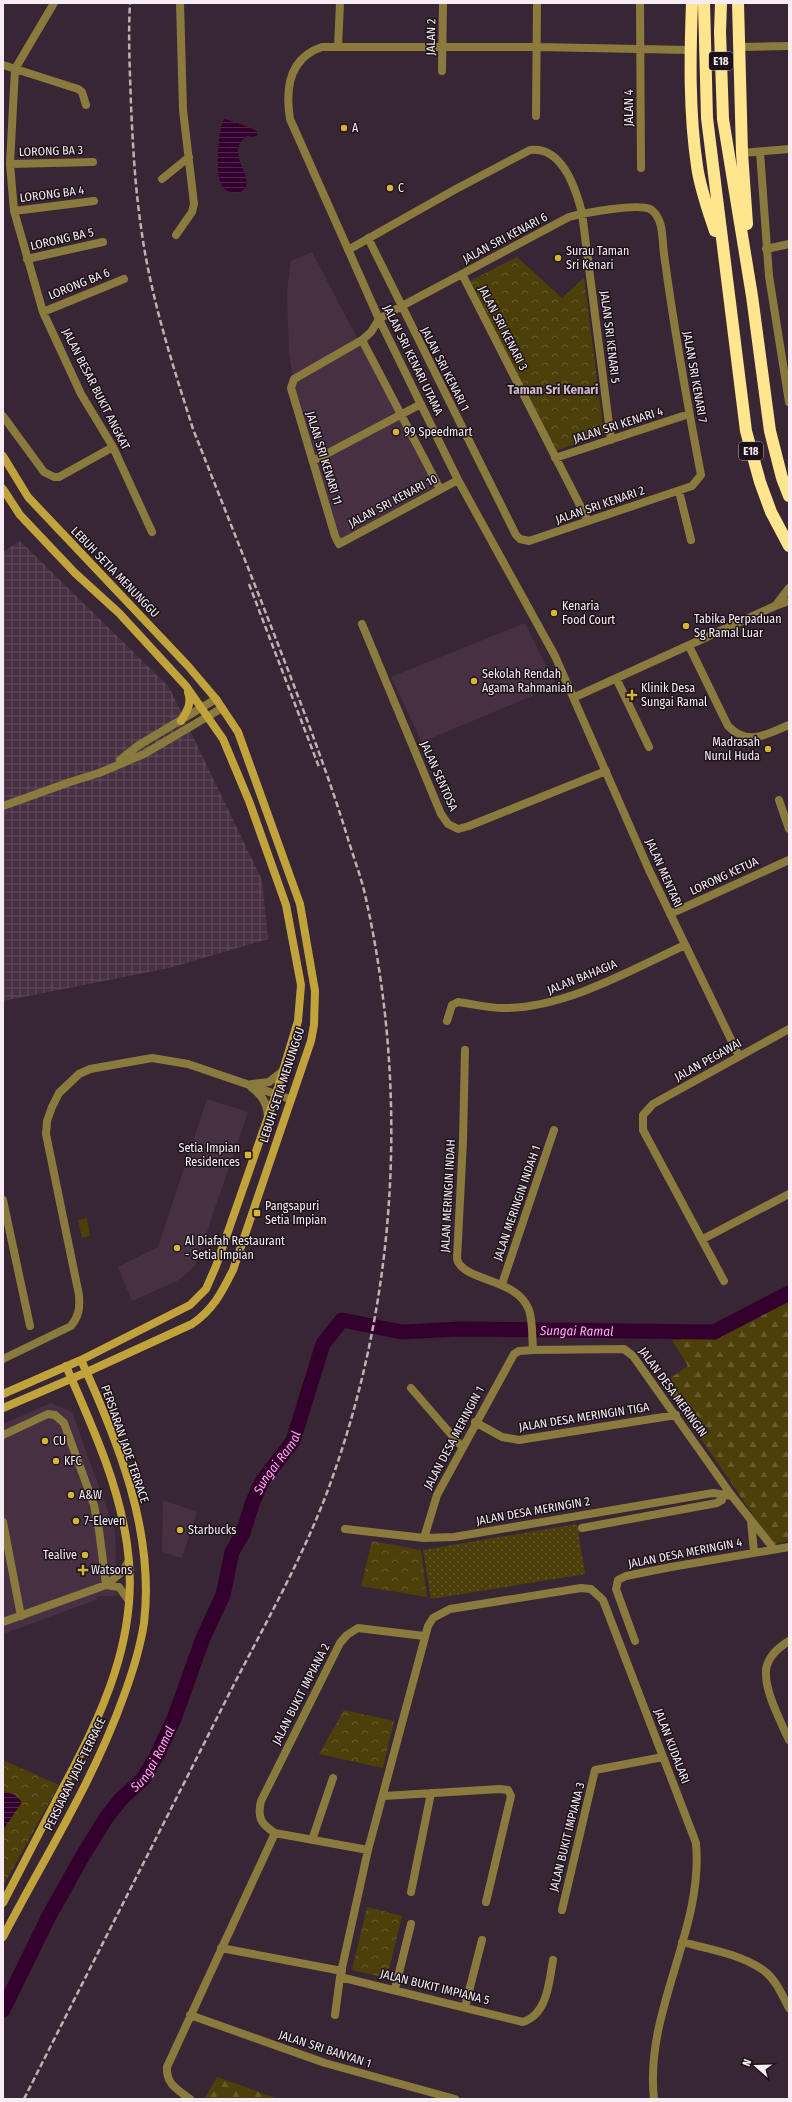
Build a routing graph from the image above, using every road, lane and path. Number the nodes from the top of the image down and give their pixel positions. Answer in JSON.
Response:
{"nodes":[{"id":1,"x":54,"y":3,"type":"edge"},
{"id":2,"x":180,"y":3,"type":"edge"},
{"id":3,"x":340,"y":3,"type":"edge"},
{"id":4,"x":443,"y":3,"type":"edge"},
{"id":5,"x":538,"y":3,"type":"edge"},
{"id":6,"x":640,"y":3,"type":"edge"},
{"id":7,"x":692,"y":3,"type":"edge"},
{"id":8,"x":704,"y":3,"type":"edge"},
{"id":9,"x":721,"y":3,"type":"edge"},
{"id":10,"x":738,"y":3,"type":"edge"},
{"id":11,"x":338,"y":46,"type":"junction"},
{"id":12,"x":789,"y":46,"type":"edge"},
{"id":13,"x":442,"y":47,"type":"junction"},
{"id":14,"x":538,"y":47,"type":"junction"},
{"id":15,"x":739,"y":47,"type":"junction"},
{"id":16,"x":641,"y":49,"type":"junction"},
{"id":17,"x":690,"y":50,"type":"junction"},
{"id":18,"x":3,"y":65,"type":"edge"},
{"id":19,"x":15,"y":69,"type":"junction"},
{"id":20,"x":442,"y":71,"type":"dead end"},
{"id":21,"x":86,"y":105,"type":"dead end"},
{"id":22,"x":536,"y":116,"type":"dead end"},
{"id":23,"x":789,"y":149,"type":"edge"},
{"id":24,"x":760,"y":152,"type":"junction"},
{"id":25,"x":742,"y":153,"type":"junction"},
{"id":26,"x":189,"y":157,"type":"junction"},
{"id":27,"x":93,"y":162,"type":"dead end"},
{"id":28,"x":10,"y":164,"type":"junction"},
{"id":29,"x":641,"y":168,"type":"dead end"},
{"id":30,"x":162,"y":179,"type":"dead end"},
{"id":31,"x":94,"y":202,"type":"dead end"},
{"id":32,"x":650,"y":209,"type":"joint"},
{"id":33,"x":14,"y":211,"type":"junction"},
{"id":34,"x":582,"y":213,"type":"junction"},
{"id":35,"x":176,"y":235,"type":"dead end"},
{"id":36,"x":368,"y":238,"type":"junction"},
{"id":37,"x":103,"y":242,"type":"dead end"},
{"id":38,"x":789,"y":244,"type":"edge"},
{"id":39,"x":766,"y":249,"type":"junction"},
{"id":40,"x":348,"y":250,"type":"junction"},
{"id":41,"x":723,"y":255,"type":"junction"},
{"id":42,"x":27,"y":259,"type":"junction"},
{"id":43,"x":462,"y":274,"type":"junction"},
{"id":44,"x":124,"y":279,"type":"dead end"},
{"id":45,"x":752,"y":296,"type":"junction"},
{"id":46,"x":400,"y":306,"type":"junction"},
{"id":47,"x":43,"y":312,"type":"junction"},
{"id":48,"x":379,"y":319,"type":"junction"},
{"id":49,"x":362,"y":340,"type":"junction"},
{"id":50,"x":789,"y":402,"type":"edge"},
{"id":51,"x":421,"y":404,"type":"junction"},
{"id":52,"x":401,"y":414,"type":"junction"},
{"id":53,"x":689,"y":414,"type":"junction"},
{"id":54,"x":3,"y":416,"type":"edge"},
{"id":55,"x":611,"y":440,"type":"junction"},
{"id":56,"x":113,"y":447,"type":"junction"},
{"id":57,"x":3,"y":456,"type":"edge"},
{"id":58,"x":555,"y":458,"type":"junction"},
{"id":59,"x":313,"y":461,"type":"junction"},
{"id":60,"x":458,"y":480,"type":"junction"},
{"id":61,"x":3,"y":489,"type":"edge"},
{"id":62,"x":440,"y":489,"type":"junction"},
{"id":63,"x":679,"y":491,"type":"junction"},
{"id":64,"x":789,"y":496,"type":"edge"},
{"id":65,"x":588,"y":521,"type":"junction"},
{"id":66,"x":152,"y":532,"type":"dead end"},
{"id":67,"x":691,"y":540,"type":"dead end"},
{"id":68,"x":529,"y":541,"type":"joint"},
{"id":69,"x":339,"y":544,"type":"joint"},
{"id":70,"x":789,"y":546,"type":"edge"},
{"id":71,"x":789,"y":588,"type":"edge"},
{"id":72,"x":789,"y":601,"type":"edge"},
{"id":73,"x":776,"y":606,"type":"junction"},
{"id":74,"x":362,"y":624,"type":"dead end"},
{"id":75,"x":689,"y":646,"type":"junction"},
{"id":76,"x":616,"y":678,"type":"junction"},
{"id":77,"x":186,"y":686,"type":"junction"},
{"id":78,"x":575,"y":697,"type":"junction"},
{"id":79,"x":216,"y":699,"type":"junction"},
{"id":80,"x":202,"y":708,"type":"junction"},
{"id":81,"x":222,"y":708,"type":"junction"},
{"id":82,"x":208,"y":717,"type":"junction"},
{"id":83,"x":181,"y":720,"type":"junction"},
{"id":84,"x":789,"y":725,"type":"edge"},
{"id":85,"x":649,"y":747,"type":"dead end"},
{"id":86,"x":114,"y":766,"type":"junction"},
{"id":87,"x":606,"y":771,"type":"junction"},
{"id":88,"x":779,"y":800,"type":"dead end"},
{"id":89,"x":3,"y":806,"type":"edge"},
{"id":90,"x":789,"y":828,"type":"edge"},
{"id":91,"x":789,"y":860,"type":"edge"},
{"id":92,"x":670,"y":914,"type":"junction"},
{"id":93,"x":685,"y":945,"type":"junction"},
{"id":94,"x":447,"y":1021,"type":"dead end"},
{"id":95,"x":789,"y":1029,"type":"edge"},
{"id":96,"x":465,"y":1050,"type":"dead end"},
{"id":97,"x":739,"y":1056,"type":"junction"},
{"id":98,"x":283,"y":1071,"type":"junction"},
{"id":99,"x":247,"y":1084,"type":"junction"},
{"id":100,"x":276,"y":1094,"type":"junction"},
{"id":101,"x":290,"y":1099,"type":"junction"},
{"id":102,"x":268,"y":1116,"type":"junction"},
{"id":103,"x":554,"y":1130,"type":"dead end"},
{"id":104,"x":789,"y":1194,"type":"edge"},
{"id":105,"x":3,"y":1200,"type":"edge"},
{"id":106,"x":703,"y":1239,"type":"junction"},
{"id":107,"x":724,"y":1281,"type":"dead end"},
{"id":108,"x":502,"y":1284,"type":"junction"},
{"id":109,"x":30,"y":1326,"type":"dead end"},
{"id":110,"x":533,"y":1350,"type":"junction"},
{"id":111,"x":514,"y":1354,"type":"joint"},
{"id":112,"x":3,"y":1359,"type":"edge"},
{"id":113,"x":81,"y":1360,"type":"junction"},
{"id":114,"x":66,"y":1366,"type":"junction"},
{"id":115,"x":87,"y":1372,"type":"junction"},
{"id":116,"x":72,"y":1379,"type":"junction"},
{"id":117,"x":411,"y":1388,"type":"dead end"},
{"id":118,"x":3,"y":1394,"type":"edge"},
{"id":119,"x":3,"y":1408,"type":"edge"},
{"id":120,"x":676,"y":1415,"type":"junction"},
{"id":121,"x":476,"y":1422,"type":"junction"},
{"id":122,"x":3,"y":1435,"type":"edge"},
{"id":123,"x":462,"y":1447,"type":"junction"},
{"id":124,"x":723,"y":1496,"type":"junction"},
{"id":125,"x":732,"y":1496,"type":"junction"},
{"id":126,"x":751,"y":1521,"type":"junction"},
{"id":127,"x":3,"y":1522,"type":"edge"},
{"id":128,"x":582,"y":1528,"type":"dead end"},
{"id":129,"x":345,"y":1529,"type":"dead end"},
{"id":130,"x":5,"y":1536,"type":"edge"},
{"id":131,"x":424,"y":1538,"type":"junction"},
{"id":132,"x":789,"y":1546,"type":"edge"},
{"id":133,"x":774,"y":1549,"type":"junction"},
{"id":134,"x":754,"y":1552,"type":"junction"},
{"id":135,"x":128,"y":1562,"type":"junction"},
{"id":136,"x":106,"y":1585,"type":"junction"},
{"id":137,"x":129,"y":1601,"type":"junction"},
{"id":138,"x":21,"y":1616,"type":"junction"},
{"id":139,"x":3,"y":1622,"type":"edge"},
{"id":140,"x":424,"y":1636,"type":"junction"},
{"id":141,"x":635,"y":1641,"type":"dead end"},
{"id":142,"x":789,"y":1641,"type":"edge"},
{"id":143,"x":789,"y":1740,"type":"edge"},
{"id":144,"x":663,"y":1757,"type":"junction"},
{"id":145,"x":333,"y":1778,"type":"dead end"},
{"id":146,"x":431,"y":1793,"type":"junction"},
{"id":147,"x":384,"y":1796,"type":"junction"},
{"id":148,"x":275,"y":1833,"type":"junction"},
{"id":149,"x":312,"y":1840,"type":"junction"},
{"id":150,"x":368,"y":1850,"type":"junction"},
{"id":151,"x":411,"y":1892,"type":"dead end"},
{"id":152,"x":486,"y":1902,"type":"dead end"},
{"id":153,"x":3,"y":1903,"type":"edge"},
{"id":154,"x":562,"y":1910,"type":"dead end"},
{"id":155,"x":411,"y":1924,"type":"dead end"},
{"id":156,"x":3,"y":1937,"type":"edge"},
{"id":157,"x":482,"y":1940,"type":"dead end"},
{"id":158,"x":682,"y":1942,"type":"junction"},
{"id":159,"x":221,"y":1948,"type":"junction"},
{"id":160,"x":553,"y":1960,"type":"dead end"},
{"id":161,"x":341,"y":1974,"type":"junction"},
{"id":162,"x":395,"y":1989,"type":"junction"},
{"id":163,"x":465,"y":2007,"type":"junction"},
{"id":164,"x":789,"y":2008,"type":"edge"},
{"id":165,"x":190,"y":2015,"type":"junction"},
{"id":166,"x":335,"y":2015,"type":"dead end"},
{"id":167,"x":190,"y":2099,"type":"edge"},
{"id":168,"x":455,"y":2099,"type":"edge"},
{"id":169,"x":654,"y":2099,"type":"edge"}],
"edges":[{"from":1,"to":19,"type":"street","name":"JALAN BESAR BUKIT ANGKAT"},
{"from":2,"to":26,"type":"street"},
{"from":3,"to":11,"type":"street"},
{"from":4,"to":13,"type":"street","name":"JALAN 2"},
{"from":5,"to":14,"type":"street"},
{"from":6,"to":16,"type":"street","name":"JALAN 4"},
{"from":7,"to":17,"type":"highway"},
{"from":8,"to":41,"type":"highway","number":"E18"},
{"from":9,"to":45,"type":"highway","number":"E18"},
{"from":10,"to":15,"type":"highway"},
{"from":11,"to":13,"type":"street","name":"JALAN SRI KENARI UTAMA"},
{"from":11,"to":40,"type":"street","name":"JALAN SRI KENARI UTAMA"},
{"from":12,"to":15,"type":"street"},
{"from":13,"to":14,"type":"street","name":"JALAN SRI KENARI UTAMA"},
{"from":13,"to":20,"type":"street","name":"JALAN 2"},
{"from":14,"to":16,"type":"street","name":"JALAN SRI KENARI UTAMA"},
{"from":14,"to":22,"type":"street"},
{"from":15,"to":25,"type":"highway"},
{"from":16,"to":17,"type":"street","name":"JALAN SRI KENARI UTAMA"},
{"from":16,"to":29,"type":"street","name":"JALAN 4"},
{"from":17,"to":41,"type":"highway"},
{"from":18,"to":19,"type":"street"},
{"from":19,"to":21,"type":"street"},
{"from":19,"to":28,"type":"street","name":"JALAN BESAR BUKIT ANGKAT"},
{"from":23,"to":24,"type":"street"},
{"from":24,"to":25,"type":"street"},
{"from":24,"to":39,"type":"street"},
{"from":25,"to":45,"type":"highway"},
{"from":26,"to":30,"type":"street"},
{"from":26,"to":35,"type":"street"},
{"from":27,"to":28,"type":"street","name":"LORONG BA 3"},
{"from":28,"to":33,"type":"street","name":"JALAN BESAR BUKIT ANGKAT"},
{"from":31,"to":33,"type":"street","name":"LORONG BA 4"},
{"from":32,"to":34,"type":"street","name":"JALAN SRI KENARI 6"},
{"from":32,"to":53,"type":"street","name":"JALAN SRI KENARI 7"},
{"from":33,"to":42,"type":"street","name":"JALAN BESAR BUKIT ANGKAT"},
{"from":34,"to":36,"type":"street","name":"JALAN SRI KENARI 5"},
{"from":34,"to":43,"type":"street","name":"JALAN SRI KENARI 6"},
{"from":34,"to":55,"type":"street","name":"JALAN SRI KENARI 5"},
{"from":36,"to":40,"type":"street"},
{"from":36,"to":46,"type":"street","name":"JALAN SRI KENARI 1"},
{"from":37,"to":42,"type":"street","name":"LORONG BA 5"},
{"from":38,"to":39,"type":"street"},
{"from":39,"to":50,"type":"street"},
{"from":40,"to":48,"type":"street","name":"JALAN SRI KENARI UTAMA"},
{"from":41,"to":70,"type":"highway","number":"E18"},
{"from":42,"to":47,"type":"street","name":"JALAN BESAR BUKIT ANGKAT"},
{"from":43,"to":46,"type":"street","name":"JALAN SRI KENARI 6"},
{"from":43,"to":58,"type":"street","name":"JALAN SRI KENARI 3"},
{"from":44,"to":47,"type":"street","name":"LORONG BA 6"},
{"from":45,"to":64,"type":"highway","number":"E18"},
{"from":46,"to":48,"type":"street","name":"JALAN SRI KENARI 6"},
{"from":46,"to":68,"type":"street","name":"JALAN SRI KENARI 1"},
{"from":47,"to":56,"type":"street","name":"JALAN BESAR BUKIT ANGKAT"},
{"from":48,"to":49,"type":"street"},
{"from":48,"to":51,"type":"street","name":"JALAN SRI KENARI UTAMA"},
{"from":49,"to":52,"type":"street"},
{"from":49,"to":59,"type":"street","name":"JALAN SRI KENARI 11"},
{"from":51,"to":52,"type":"street"},
{"from":51,"to":60,"type":"street","name":"JALAN SRI KENARI UTAMA"},
{"from":52,"to":59,"type":"street"},
{"from":52,"to":62,"type":"street"},
{"from":53,"to":55,"type":"street","name":"JALAN SRI KENARI 4"},
{"from":53,"to":63,"type":"street","name":"JALAN SRI KENARI 7"},
{"from":54,"to":56,"type":"street"},
{"from":55,"to":58,"type":"street","name":"JALAN SRI KENARI 4"},
{"from":56,"to":66,"type":"street","name":"JALAN BESAR BUKIT ANGKAT"},
{"from":57,"to":79,"type":"street","name":"LEBUH SETIA MENUNGGU"},
{"from":58,"to":65,"type":"street","name":"JALAN SRI KENARI 3"},
{"from":59,"to":69,"type":"street","name":"JALAN SRI KENARI 11"},
{"from":60,"to":62,"type":"street","name":"JALAN SRI KENARI 10"},
{"from":60,"to":78,"type":"street","name":"JALAN SRI KENARI UTAMA"},
{"from":61,"to":77,"type":"street"},
{"from":62,"to":69,"type":"street","name":"JALAN SRI KENARI 10"},
{"from":63,"to":65,"type":"street","name":"JALAN SRI KENARI 2"},
{"from":63,"to":67,"type":"street"},
{"from":65,"to":68,"type":"street","name":"JALAN SRI KENARI 2"},
{"from":71,"to":73,"type":"street"},
{"from":72,"to":73,"type":"street"},
{"from":73,"to":75,"type":"street"},
{"from":74,"to":87,"type":"street","name":"JALAN SENTOSA"},
{"from":75,"to":76,"type":"street"},
{"from":75,"to":84,"type":"street"},
{"from":76,"to":78,"type":"street"},
{"from":76,"to":85,"type":"street"},
{"from":77,"to":80,"type":"street","name":"LEBUH SETIA MENUNGGU"},
{"from":77,"to":83,"type":"street"},
{"from":78,"to":87,"type":"street","name":"JALAN MENTARI"},
{"from":79,"to":80,"type":"street"},
{"from":79,"to":81,"type":"street","name":"LEBUH SETIA MENUNGGU"},
{"from":80,"to":82,"type":"street","name":"LEBUH SETIA MENUNGGU"},
{"from":80,"to":83,"type":"street"},
{"from":81,"to":82,"type":"street"},
{"from":81,"to":101,"type":"street","name":"LEBUH SETIA MENUNGGU"},
{"from":82,"to":86,"type":"street"},
{"from":82,"to":98,"type":"street","name":"LEBUH SETIA MENUNGGU"},
{"from":83,"to":86,"type":"street"},
{"from":86,"to":89,"type":"street"},
{"from":87,"to":92,"type":"street","name":"JALAN MENTARI"},
{"from":88,"to":90,"type":"street"},
{"from":91,"to":92,"type":"street","name":"LORONG KETUA"},
{"from":92,"to":93,"type":"street","name":"JALAN MENTARI"},
{"from":93,"to":94,"type":"street","name":"JALAN BAHAGIA"},
{"from":93,"to":97,"type":"street","name":"JALAN MENTARI"},
{"from":95,"to":97,"type":"street","name":"JALAN PEGAWAI"},
{"from":96,"to":108,"type":"street","name":"JALAN MERINGIN INDAH"},
{"from":97,"to":106,"type":"street","name":"JALAN PEGAWAI"},
{"from":98,"to":99,"type":"street"},
{"from":98,"to":100,"type":"street","name":"LEBUH SETIA MENUNGGU"},
{"from":99,"to":100,"type":"street"},
{"from":99,"to":102,"type":"street"},
{"from":99,"to":112,"type":"street"},
{"from":100,"to":101,"type":"street"},
{"from":100,"to":102,"type":"street","name":"LEBUH SETIA MENUNGGU"},
{"from":101,"to":115,"type":"street","name":"LEBUH SETIA MENUNGGU"},
{"from":102,"to":113,"type":"street","name":"LEBUH SETIA MENUNGGU"},
{"from":103,"to":108,"type":"street","name":"JALAN MERINGIN INDAH 1"},
{"from":104,"to":106,"type":"street"},
{"from":105,"to":109,"type":"street"},
{"from":106,"to":107,"type":"street"},
{"from":108,"to":110,"type":"street","name":"JALAN MERINGIN INDAH"},
{"from":110,"to":111,"type":"street","name":"JALAN DESA MERINGIN"},
{"from":110,"to":120,"type":"street","name":"JALAN DESA MERINGIN"},
{"from":111,"to":121,"type":"street","name":"JALAN DESA MERINGIN 1"},
{"from":113,"to":114,"type":"street","name":"LEBUH SETIA MENUNGGU"},
{"from":113,"to":115,"type":"street","name":"PERSIARAN JADE TERRACE"},
{"from":114,"to":116,"type":"street","name":"PERSIARAN JADE TERRACE"},
{"from":114,"to":118,"type":"street"},
{"from":115,"to":116,"type":"street","name":"LEBUH SETIA MENUNGGU"},
{"from":115,"to":156,"type":"street","name":"PERSIARAN JADE TERRACE"},
{"from":116,"to":119,"type":"street"},
{"from":116,"to":135,"type":"street","name":"PERSIARAN JADE TERRACE"},
{"from":117,"to":123,"type":"street"},
{"from":120,"to":121,"type":"street","name":"JALAN DESA MERINGIN TIGA"},
{"from":120,"to":125,"type":"street","name":"JALAN DESA MERINGIN"},
{"from":121,"to":123,"type":"street","name":"JALAN DESA MERINGIN 1"},
{"from":122,"to":136,"type":"street"},
{"from":123,"to":131,"type":"street","name":"JALAN DESA MERINGIN 1"},
{"from":124,"to":125,"type":"street","name":"JALAN DESA MERINGIN 2"},
{"from":124,"to":128,"type":"street","name":"JALAN DESA MERINGIN 2"},
{"from":124,"to":131,"type":"street","name":"JALAN DESA MERINGIN 2"},
{"from":125,"to":126,"type":"street","name":"JALAN DESA MERINGIN"},
{"from":126,"to":133,"type":"street","name":"JALAN DESA MERINGIN"},
{"from":126,"to":134,"type":"street"},
{"from":127,"to":130,"type":"street"},
{"from":129,"to":131,"type":"street","name":"JALAN DESA MERINGIN 2"},
{"from":130,"to":138,"type":"street"},
{"from":132,"to":133,"type":"street","name":"JALAN DESA MERINGIN 4"},
{"from":133,"to":134,"type":"street","name":"JALAN DESA MERINGIN 4"},
{"from":134,"to":141,"type":"street","name":"JALAN DESA MERINGIN 4"},
{"from":135,"to":136,"type":"street"},
{"from":135,"to":137,"type":"street","name":"PERSIARAN JADE TERRACE"},
{"from":136,"to":137,"type":"street"},
{"from":136,"to":138,"type":"street"},
{"from":137,"to":153,"type":"street","name":"PERSIARAN JADE TERRACE"},
{"from":138,"to":139,"type":"street"},
{"from":140,"to":144,"type":"street","name":"JALAN KUDALARI"},
{"from":140,"to":147,"type":"street"},
{"from":140,"to":148,"type":"street","name":"JALAN BUKIT IMPIANA 2"},
{"from":142,"to":143,"type":"street"},
{"from":144,"to":154,"type":"street","name":"JALAN BUKIT IMPIANA 3"},
{"from":144,"to":158,"type":"street","name":"JALAN KUDALARI"},
{"from":145,"to":149,"type":"street"},
{"from":146,"to":147,"type":"street"},
{"from":146,"to":151,"type":"street"},
{"from":146,"to":152,"type":"street"},
{"from":147,"to":150,"type":"street"},
{"from":148,"to":149,"type":"street"},
{"from":148,"to":159,"type":"street"},
{"from":149,"to":150,"type":"street"},
{"from":150,"to":161,"type":"street"},
{"from":155,"to":162,"type":"street"},
{"from":157,"to":163,"type":"street"},
{"from":158,"to":164,"type":"street"},
{"from":158,"to":169,"type":"street","name":"JALAN KUDALARI"},
{"from":159,"to":161,"type":"street","name":"JALAN BUKIT IMPIANA 5"},
{"from":159,"to":165,"type":"street"},
{"from":160,"to":163,"type":"street","name":"JALAN BUKIT IMPIANA 5"},
{"from":161,"to":162,"type":"street","name":"JALAN BUKIT IMPIANA 5"},
{"from":161,"to":166,"type":"street"},
{"from":162,"to":163,"type":"street","name":"JALAN BUKIT IMPIANA 5"},
{"from":165,"to":167,"type":"street"},
{"from":165,"to":168,"type":"street","name":"JALAN SRI BANYAN 1"}]}
